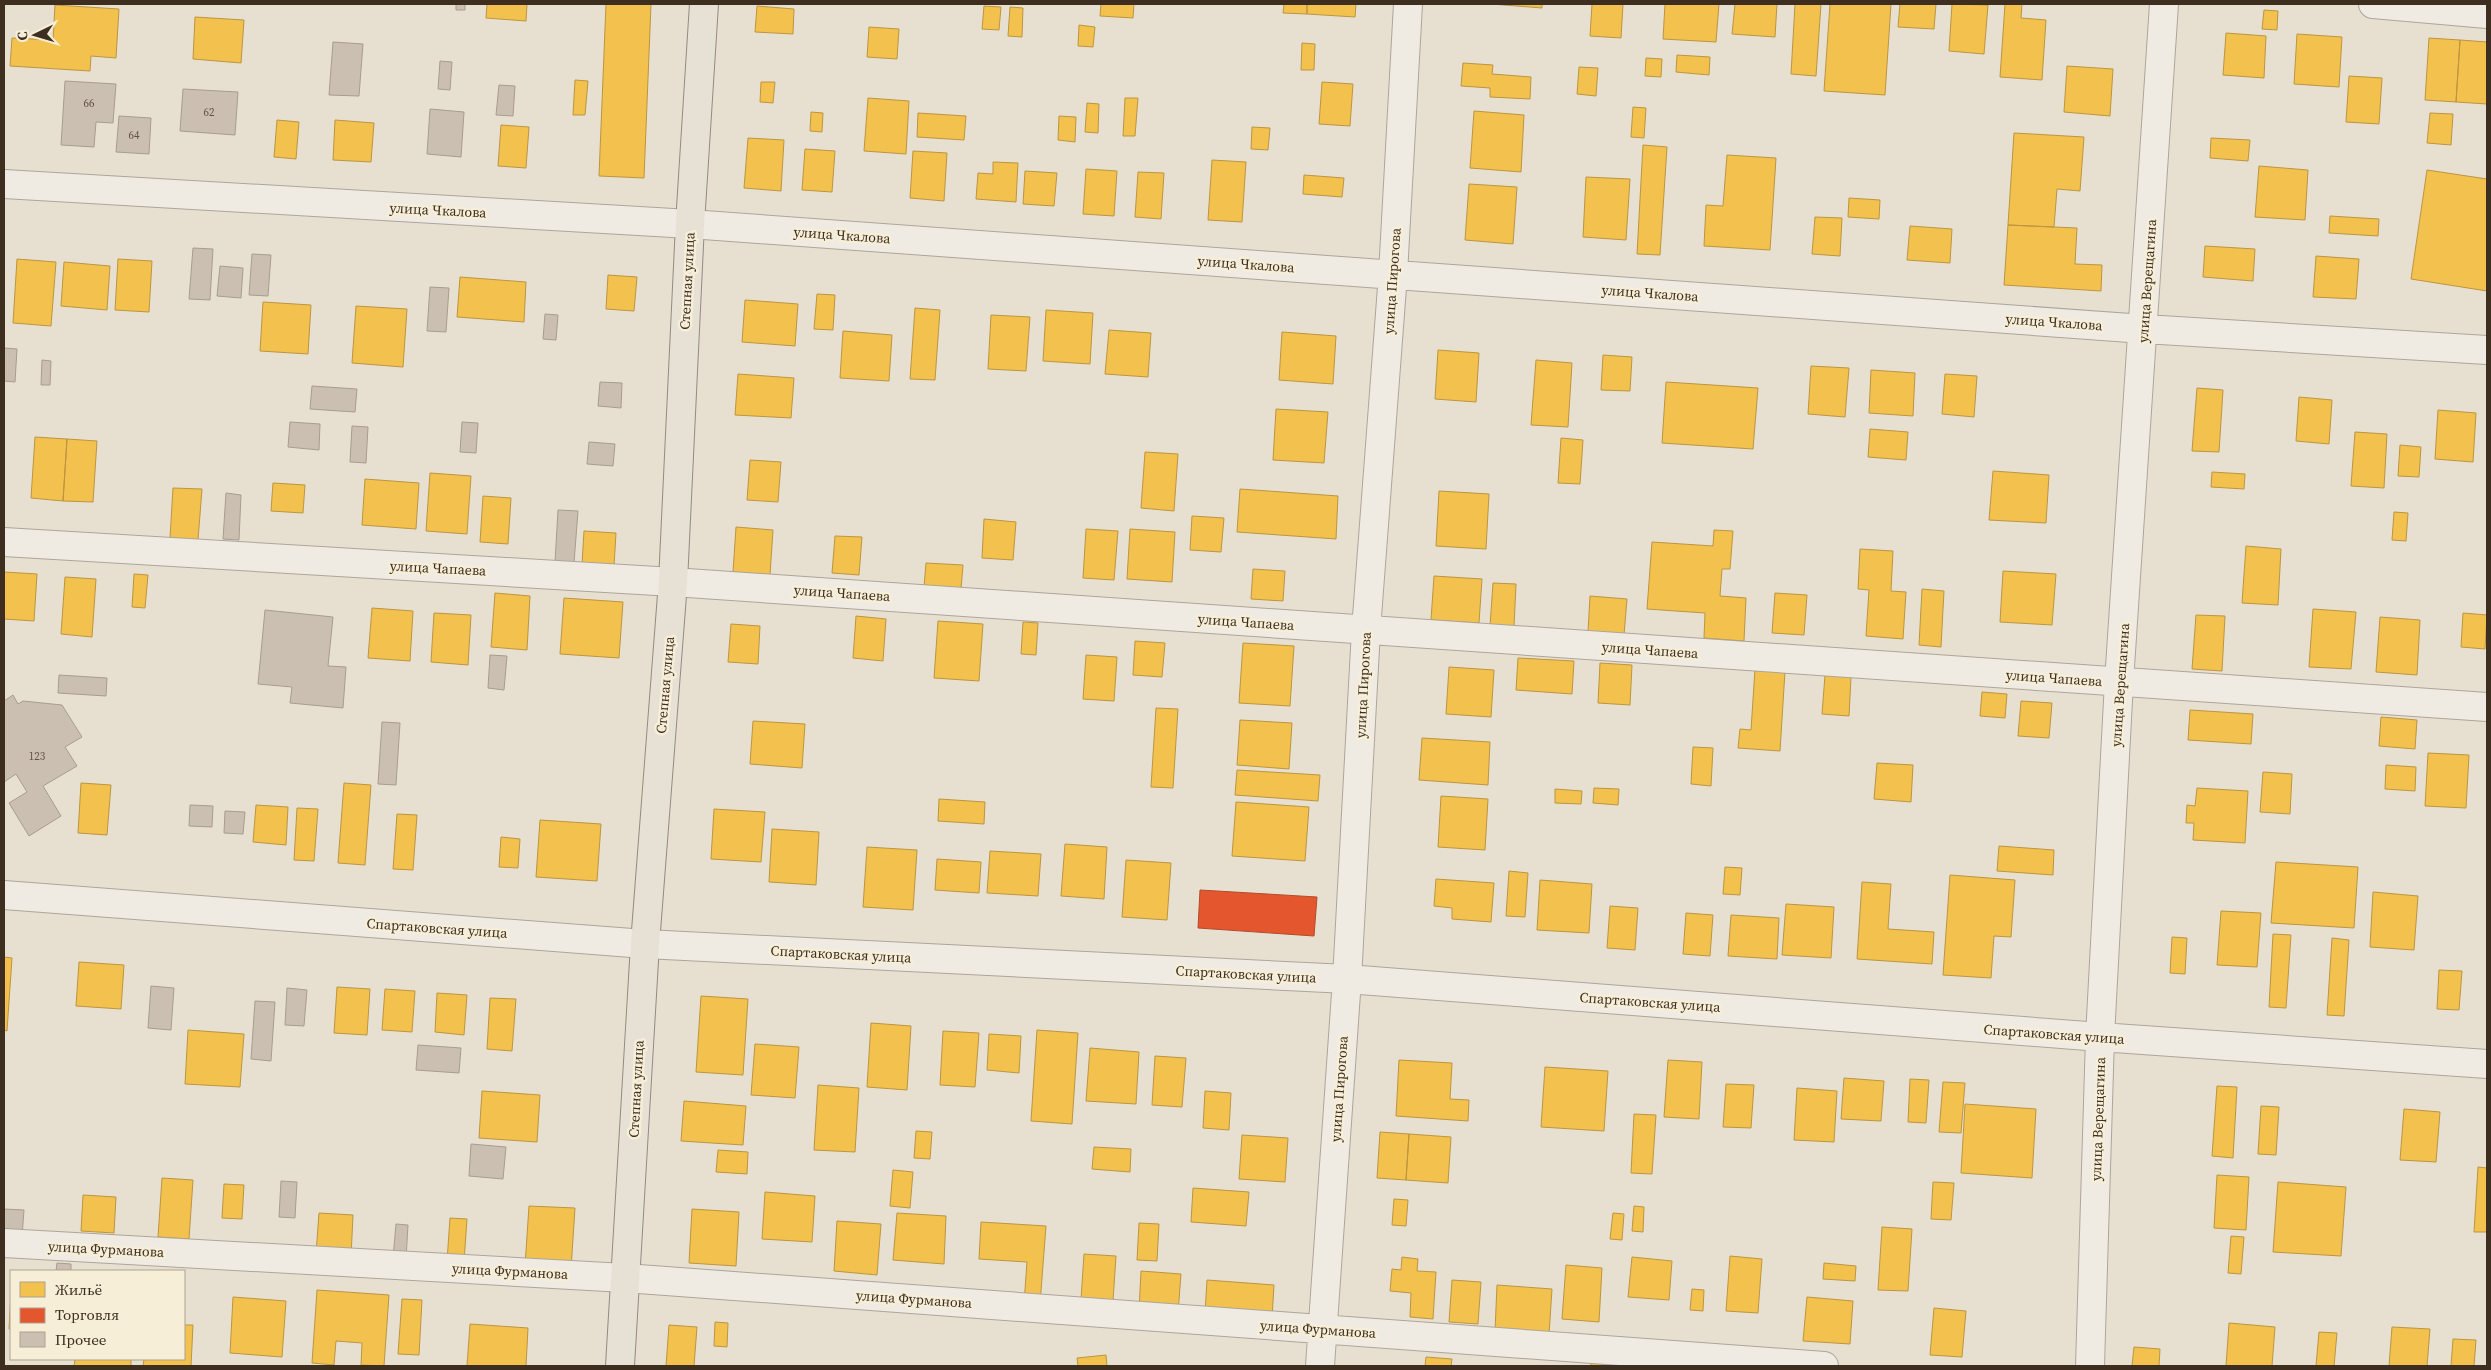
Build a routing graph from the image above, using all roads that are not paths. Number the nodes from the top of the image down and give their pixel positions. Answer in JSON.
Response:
{"nodes":[{"id":1,"x":704,"y":4,"type":"edge"},
{"id":2,"x":1408,"y":4,"type":"edge"},
{"id":3,"x":2164,"y":4,"type":"edge"},
{"id":4,"x":2374,"y":4,"type":"edge"},
{"id":5,"x":2487,"y":14,"type":"edge"},
{"id":6,"x":4,"y":184,"type":"edge"},
{"id":7,"x":690,"y":224,"type":"junction"},
{"id":8,"x":1393,"y":274,"type":"junction"},
{"id":9,"x":2144,"y":329,"type":"junction"},
{"id":10,"x":2487,"y":350,"type":"edge"},
{"id":11,"x":4,"y":542,"type":"edge"},
{"id":12,"x":673,"y":582,"type":"junction"},
{"id":13,"x":1366,"y":630,"type":"junction"},
{"id":14,"x":2119,"y":682,"type":"junction"},
{"id":15,"x":2487,"y":707,"type":"edge"},
{"id":16,"x":4,"y":895,"type":"edge"},
{"id":17,"x":644,"y":944,"type":"junction"},
{"id":18,"x":1347,"y":978,"type":"junction"},
{"id":19,"x":2100,"y":1037,"type":"junction"},
{"id":20,"x":2487,"y":1064,"type":"edge"},
{"id":21,"x":4,"y":1243,"type":"edge"},
{"id":22,"x":625,"y":1278,"type":"junction"},
{"id":23,"x":1323,"y":1329,"type":"junction"},
{"id":24,"x":620,"y":1366,"type":"edge"},
{"id":25,"x":1320,"y":1366,"type":"edge"},
{"id":26,"x":1824,"y":1366,"type":"edge"},
{"id":27,"x":2090,"y":1366,"type":"edge"}],
"edges":[{"from":1,"to":7,"type":"main road","name":"Степная улица"},
{"from":2,"to":8,"type":"street","name":"улица Пирогова"},
{"from":3,"to":9,"type":"street","name":"улица Верещагина"},
{"from":4,"to":5,"type":"street"},
{"from":6,"to":7,"type":"street","name":"улица Чкалова"},
{"from":7,"to":8,"type":"street","name":"улица Чкалова"},
{"from":7,"to":12,"type":"main road","name":"Степная улица"},
{"from":8,"to":9,"type":"street","name":"улица Чкалова"},
{"from":8,"to":13,"type":"street","name":"улица Пирогова"},
{"from":9,"to":10,"type":"street","name":"улица Чкалова"},
{"from":9,"to":14,"type":"street","name":"улица Верещагина"},
{"from":11,"to":12,"type":"street","name":"улица Чапаева"},
{"from":12,"to":13,"type":"street","name":"улица Чапаева"},
{"from":12,"to":17,"type":"main road","name":"Степная улица"},
{"from":13,"to":14,"type":"street","name":"улица Чапаева"},
{"from":13,"to":18,"type":"street","name":"улица Пирогова"},
{"from":14,"to":15,"type":"street","name":"улица Чапаева"},
{"from":14,"to":19,"type":"street","name":"улица Верещагина"},
{"from":16,"to":17,"type":"street","name":"Спартаковская улица"},
{"from":17,"to":18,"type":"street","name":"Спартаковская улица"},
{"from":17,"to":22,"type":"main road","name":"Степная улица"},
{"from":18,"to":19,"type":"street","name":"Спартаковская улица"},
{"from":18,"to":23,"type":"street","name":"улица Пирогова"},
{"from":19,"to":20,"type":"street","name":"Спартаковская улица"},
{"from":19,"to":27,"type":"street","name":"улица Верещагина"},
{"from":21,"to":22,"type":"street","name":"улица Фурманова"},
{"from":22,"to":23,"type":"street","name":"улица Фурманова"},
{"from":22,"to":24,"type":"main road","name":"Степная улица"},
{"from":23,"to":25,"type":"street","name":"улица Пирогова"},
{"from":23,"to":26,"type":"street","name":"улица Фурманова"}]}
